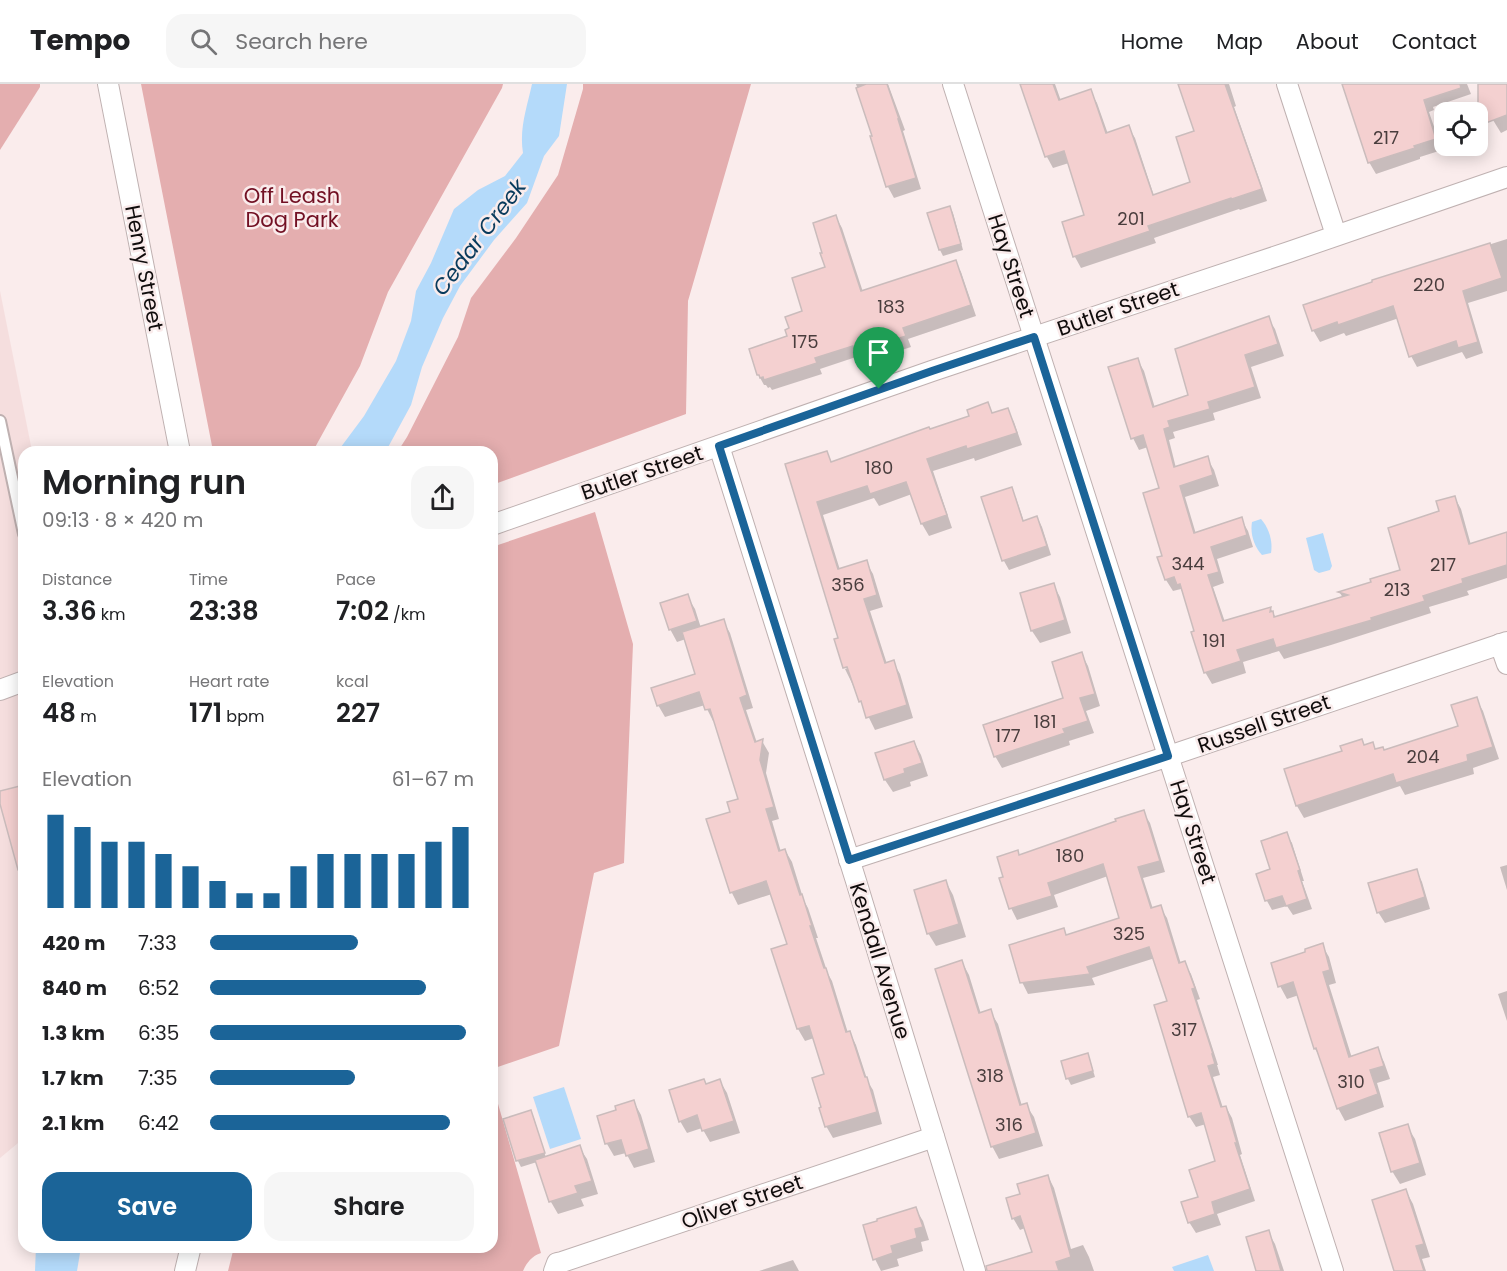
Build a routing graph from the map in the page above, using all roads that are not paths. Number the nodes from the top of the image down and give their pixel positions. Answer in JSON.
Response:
{"nodes":[{"id":1,"x":108,"y":84,"type":"edge"},
{"id":2,"x":953,"y":84,"type":"edge"},
{"id":3,"x":1287,"y":84,"type":"edge"},
{"id":4,"x":1507,"y":177,"type":"edge"},
{"id":5,"x":1336,"y":235,"type":"junction"},
{"id":6,"x":1034,"y":337,"type":"junction"},
{"id":7,"x":0,"y":421,"type":"edge"},
{"id":8,"x":179,"y":446,"type":"edge"},
{"id":9,"x":719,"y":446,"type":"junction"},
{"id":10,"x":18,"y":506,"type":"edge"},
{"id":11,"x":498,"y":523,"type":"edge"},
{"id":12,"x":1504,"y":643,"type":"edge"},
{"id":13,"x":1507,"y":664,"type":"edge"},
{"id":14,"x":18,"y":683,"type":"edge"},
{"id":15,"x":0,"y":690,"type":"edge"},
{"id":16,"x":1168,"y":756,"type":"junction"},
{"id":17,"x":849,"y":860,"type":"junction"},
{"id":18,"x":934,"y":1137,"type":"junction"},
{"id":19,"x":189,"y":1253,"type":"edge"},
{"id":20,"x":185,"y":1271,"type":"edge"},
{"id":21,"x":554,"y":1271,"type":"edge"},
{"id":22,"x":975,"y":1271,"type":"edge"},
{"id":23,"x":1333,"y":1271,"type":"edge"}],
"edges":[{"from":1,"to":8,"type":"street","name":"Henry Street"},
{"from":2,"to":6,"type":"street","name":"Hay Street"},
{"from":3,"to":5,"type":"street"},
{"from":4,"to":5,"type":"street","name":"Butler Street"},
{"from":5,"to":6,"type":"street","name":"Butler Street"},
{"from":6,"to":9,"type":"street","name":"Butler Street"},
{"from":6,"to":16,"type":"street","name":"Hay Street"},
{"from":7,"to":10,"type":"lane"},
{"from":9,"to":11,"type":"street","name":"Butler Street"},
{"from":9,"to":17,"type":"street","name":"Kendall Avenue"},
{"from":12,"to":13,"type":"street"},
{"from":12,"to":16,"type":"street","name":"Russell Street"},
{"from":14,"to":15,"type":"street"},
{"from":16,"to":17,"type":"street","name":"Russell Street"},
{"from":16,"to":23,"type":"street","name":"Hay Street"},
{"from":17,"to":18,"type":"street","name":"Kendall Avenue"},
{"from":18,"to":21,"type":"street","name":"Oliver Street"},
{"from":18,"to":22,"type":"street","name":"Kendall Avenue"},
{"from":19,"to":20,"type":"street"}]}
